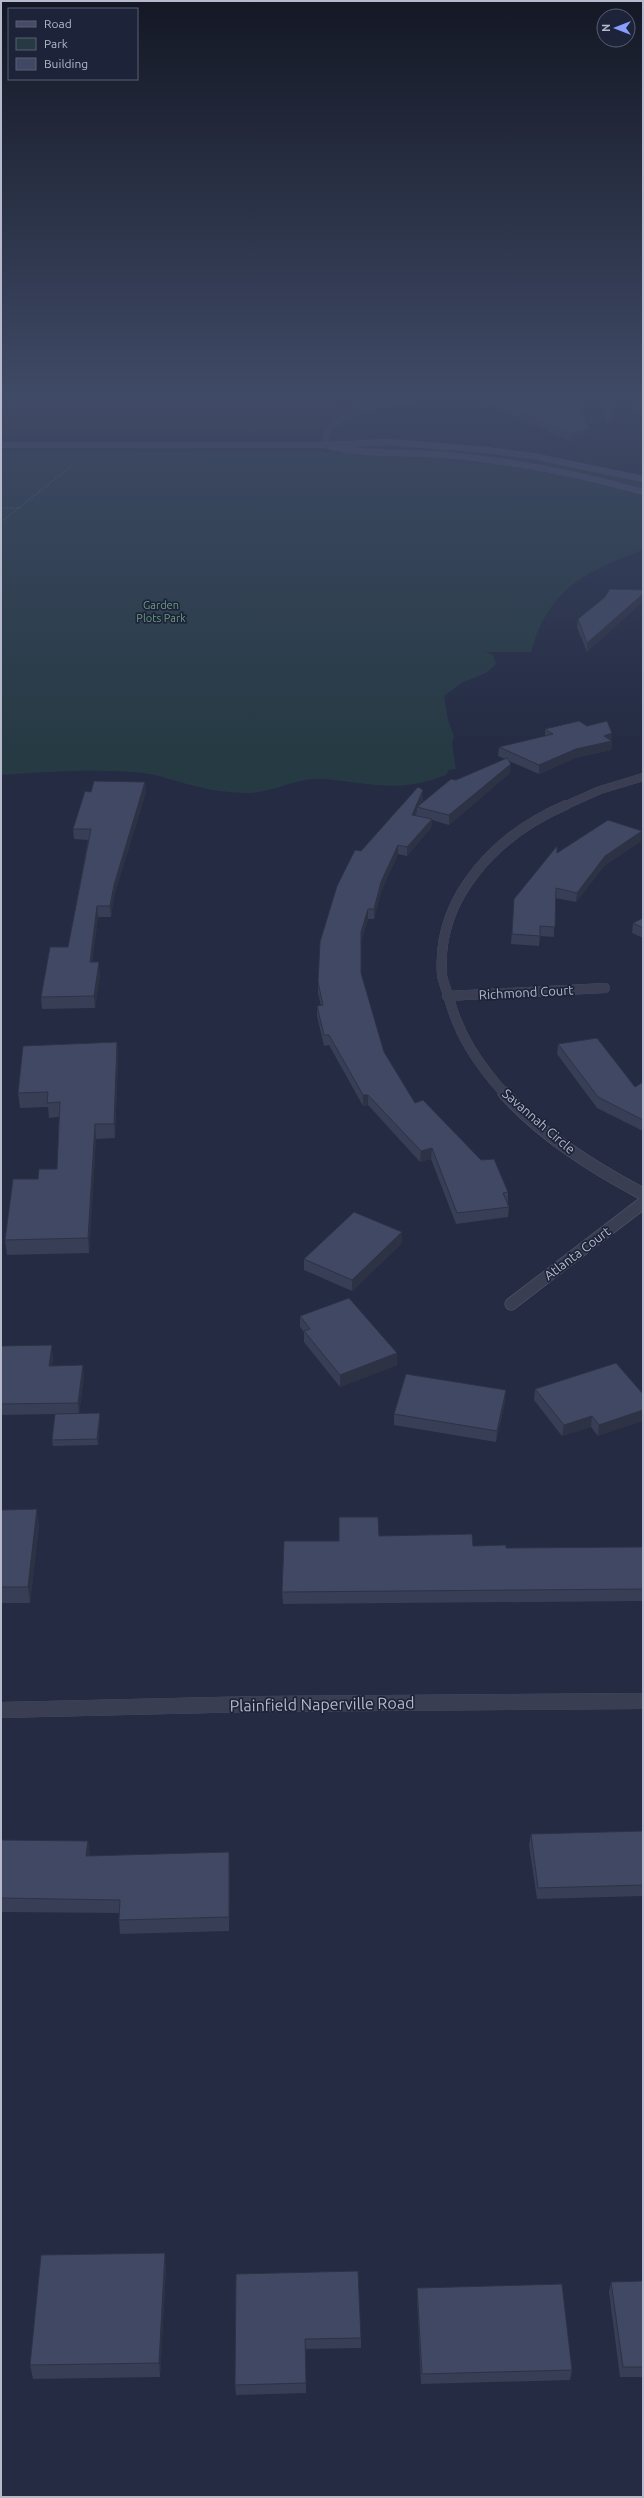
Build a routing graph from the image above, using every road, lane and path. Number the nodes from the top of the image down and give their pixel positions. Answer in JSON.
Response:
{"nodes":[{"id":1,"x":13,"y":514,"type":"edge"},
{"id":2,"x":1,"y":522,"type":"edge"},
{"id":3,"x":643,"y":777,"type":"edge"},
{"id":4,"x":605,"y":988,"type":"dead end"},
{"id":5,"x":447,"y":996,"type":"junction"},
{"id":6,"x":643,"y":1194,"type":"edge"},
{"id":7,"x":643,"y":1203,"type":"edge"},
{"id":8,"x":511,"y":1304,"type":"dead end"},
{"id":9,"x":643,"y":1701,"type":"edge"},
{"id":10,"x":1,"y":1710,"type":"edge"}],
"edges":[{"from":1,"to":2,"type":"path"},
{"from":3,"to":5,"type":"street","name":"Savannah Circle"},
{"from":4,"to":5,"type":"street","name":"Richmond Court"},
{"from":5,"to":6,"type":"street","name":"Savannah Circle"},
{"from":7,"to":8,"type":"street","name":"Atlanta Court"},
{"from":9,"to":10,"type":"street","name":"Plainfield Naperville Road"}]}
